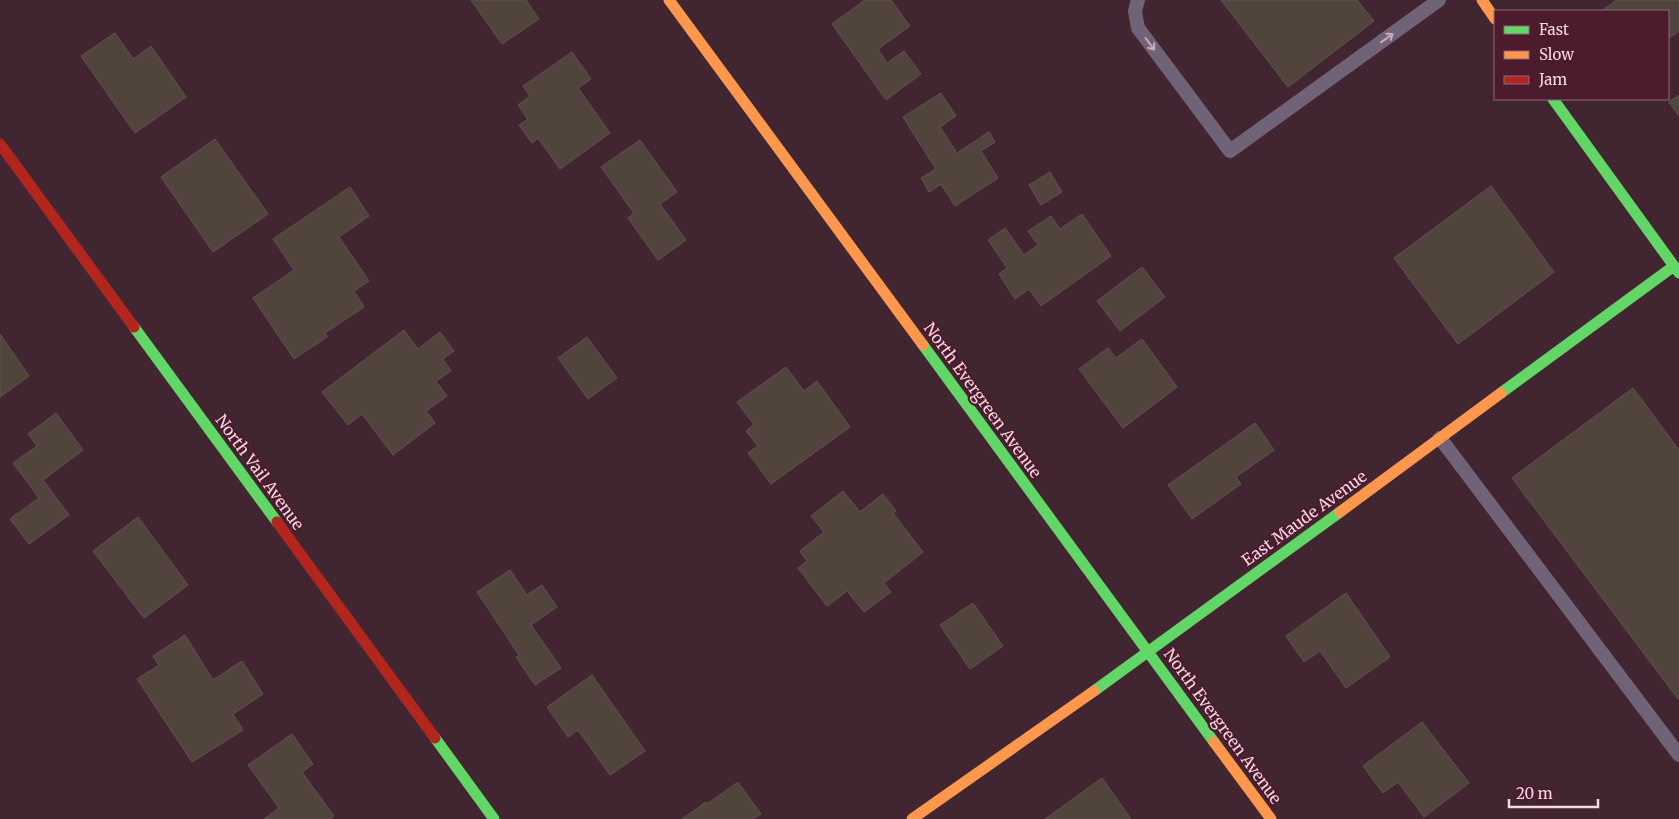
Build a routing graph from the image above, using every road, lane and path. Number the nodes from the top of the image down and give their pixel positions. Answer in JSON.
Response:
{"nodes":[{"id":1,"x":669,"y":0,"type":"edge"},
{"id":2,"x":1138,"y":0,"type":"edge"},
{"id":3,"x":1440,"y":0,"type":"edge"},
{"id":4,"x":1482,"y":0,"type":"edge"},
{"id":5,"x":1494,"y":18,"type":"edge"},
{"id":6,"x":1554,"y":100,"type":"edge"},
{"id":7,"x":0,"y":144,"type":"edge"},
{"id":8,"x":1677,"y":269,"type":"edge"},
{"id":9,"x":1440,"y":438,"type":"junction"},
{"id":10,"x":1148,"y":653,"type":"junction"},
{"id":11,"x":1679,"y":755,"type":"edge"},
{"id":12,"x":494,"y":819,"type":"edge"},
{"id":13,"x":912,"y":819,"type":"edge"},
{"id":14,"x":1271,"y":819,"type":"edge"}],
"edges":[{"from":1,"to":10,"type":"street","name":"North Evergreen Avenue"},
{"from":2,"to":3,"type":"lane","one_way":true},
{"from":4,"to":5,"type":"street"},
{"from":6,"to":8,"type":"street"},
{"from":7,"to":12,"type":"street","name":"North Vail Avenue"},
{"from":8,"to":9,"type":"street","name":"East Maude Avenue"},
{"from":9,"to":10,"type":"street","name":"East Maude Avenue"},
{"from":9,"to":11,"type":"lane"},
{"from":10,"to":13,"type":"street","name":"East Maude Avenue"},
{"from":10,"to":14,"type":"street","name":"North Evergreen Avenue"}]}
